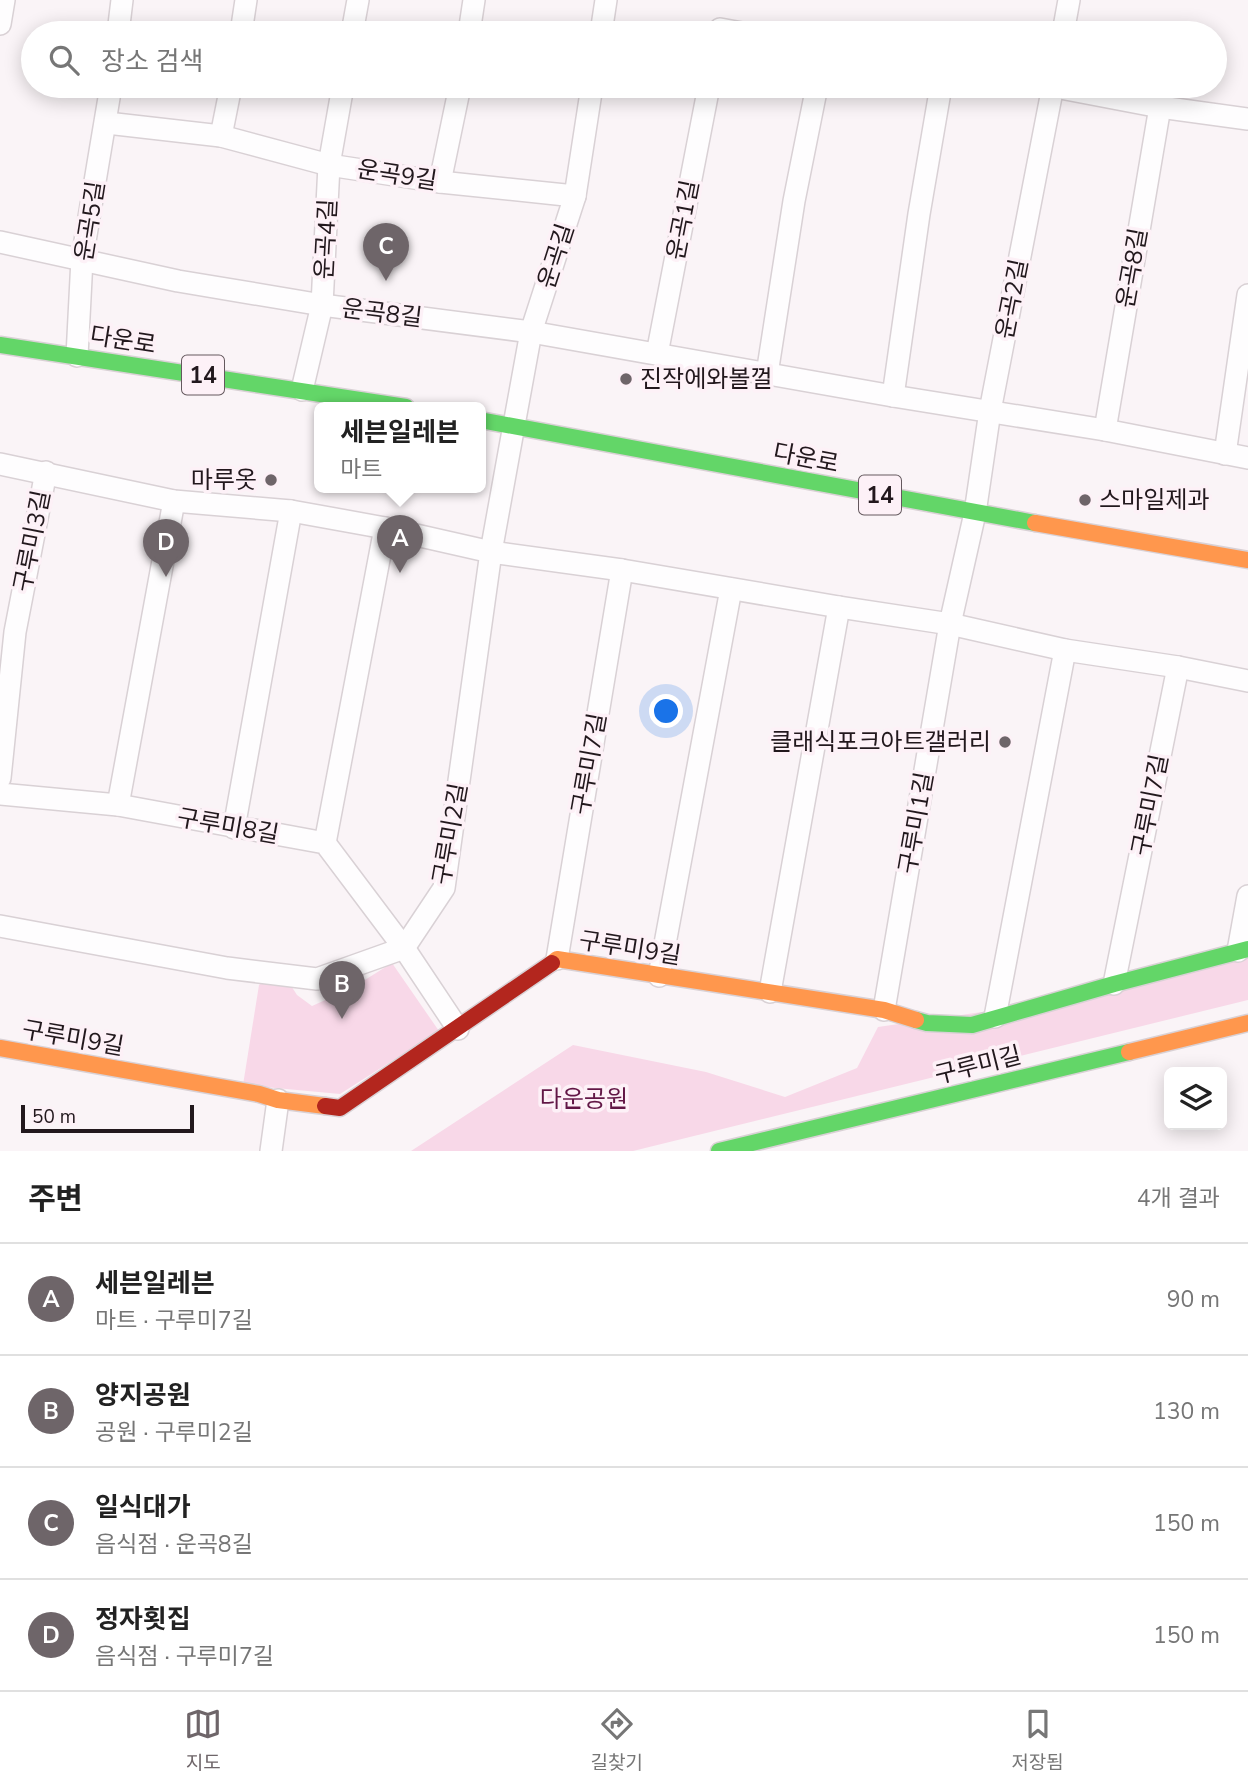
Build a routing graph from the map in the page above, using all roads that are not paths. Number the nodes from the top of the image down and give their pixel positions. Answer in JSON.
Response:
{"nodes":[{"id":1,"x":4,"y":0,"type":"edge"},
{"id":2,"x":122,"y":0,"type":"edge"},
{"id":3,"x":246,"y":0,"type":"edge"},
{"id":4,"x":358,"y":0,"type":"edge"},
{"id":5,"x":474,"y":0,"type":"edge"},
{"id":6,"x":606,"y":0,"type":"edge"},
{"id":7,"x":1069,"y":0,"type":"edge"},
{"id":8,"x":119,"y":21,"type":"edge"},
{"id":9,"x":243,"y":21,"type":"edge"},
{"id":10,"x":354,"y":21,"type":"edge"},
{"id":11,"x":471,"y":21,"type":"edge"},
{"id":12,"x":603,"y":21,"type":"edge"},
{"id":13,"x":1065,"y":21,"type":"edge"},
{"id":14,"x":0,"y":24,"type":"edge"},
{"id":15,"x":110,"y":98,"type":"edge"},
{"id":16,"x":229,"y":98,"type":"edge"},
{"id":17,"x":341,"y":98,"type":"edge"},
{"id":18,"x":458,"y":98,"type":"edge"},
{"id":19,"x":591,"y":98,"type":"edge"},
{"id":20,"x":707,"y":98,"type":"edge"},
{"id":21,"x":815,"y":98,"type":"edge"},
{"id":22,"x":939,"y":98,"type":"edge"},
{"id":23,"x":1050,"y":98,"type":"edge"},
{"id":24,"x":1114,"y":98,"type":"edge"},
{"id":25,"x":1160,"y":107,"type":"junction"},
{"id":26,"x":1248,"y":119,"type":"edge"},
{"id":27,"x":107,"y":123,"type":"junction"},
{"id":28,"x":221,"y":136,"type":"junction"},
{"id":29,"x":329,"y":165,"type":"junction"},
{"id":30,"x":440,"y":182,"type":"junction"},
{"id":31,"x":575,"y":196,"type":"junction"},
{"id":32,"x":0,"y":242,"type":"edge"},
{"id":33,"x":82,"y":259,"type":"junction"},
{"id":34,"x":1248,"y":295,"type":"edge"},
{"id":35,"x":322,"y":305,"type":"junction"},
{"id":36,"x":531,"y":332,"type":"junction"},
{"id":37,"x":0,"y":345,"type":"edge"},
{"id":38,"x":657,"y":354,"type":"junction"},
{"id":39,"x":77,"y":356,"type":"junction"},
{"id":40,"x":767,"y":374,"type":"junction"},
{"id":41,"x":302,"y":390,"type":"junction"},
{"id":42,"x":893,"y":396,"type":"junction"},
{"id":43,"x":375,"y":402,"type":"edge"},
{"id":44,"x":990,"y":411,"type":"junction"},
{"id":45,"x":486,"y":420,"type":"edge"},
{"id":46,"x":513,"y":425,"type":"junction"},
{"id":47,"x":1105,"y":430,"type":"junction"},
{"id":48,"x":1224,"y":454,"type":"junction"},
{"id":49,"x":1248,"y":458,"type":"edge"},
{"id":50,"x":0,"y":464,"type":"edge"},
{"id":51,"x":46,"y":472,"type":"junction"},
{"id":52,"x":174,"y":501,"type":"junction"},
{"id":53,"x":291,"y":512,"type":"junction"},
{"id":54,"x":975,"y":513,"type":"junction"},
{"id":55,"x":385,"y":528,"type":"junction"},
{"id":56,"x":491,"y":552,"type":"junction"},
{"id":57,"x":1248,"y":560,"type":"edge"},
{"id":58,"x":622,"y":570,"type":"junction"},
{"id":59,"x":731,"y":589,"type":"junction"},
{"id":60,"x":839,"y":607,"type":"junction"},
{"id":61,"x":950,"y":624,"type":"junction"},
{"id":62,"x":1065,"y":650,"type":"junction"},
{"id":63,"x":1178,"y":667,"type":"junction"},
{"id":64,"x":1248,"y":681,"type":"edge"},
{"id":65,"x":0,"y":778,"type":"edge"},
{"id":66,"x":0,"y":794,"type":"edge"},
{"id":67,"x":118,"y":805,"type":"junction"},
{"id":68,"x":234,"y":828,"type":"junction"},
{"id":69,"x":325,"y":843,"type":"junction"},
{"id":70,"x":1248,"y":896,"type":"edge"},
{"id":71,"x":0,"y":926,"type":"edge"},
{"id":72,"x":404,"y":948,"type":"junction"},
{"id":73,"x":1243,"y":950,"type":"edge"},
{"id":74,"x":557,"y":959,"type":"junction"},
{"id":75,"x":659,"y":976,"type":"junction"},
{"id":76,"x":1114,"y":984,"type":"junction"},
{"id":77,"x":770,"y":992,"type":"junction"},
{"id":78,"x":884,"y":1010,"type":"junction"},
{"id":79,"x":995,"y":1017,"type":"junction"},
{"id":80,"x":1248,"y":1023,"type":"edge"},
{"id":81,"x":458,"y":1029,"type":"junction"},
{"id":82,"x":0,"y":1048,"type":"edge"},
{"id":83,"x":278,"y":1101,"type":"junction"},
{"id":84,"x":271,"y":1151,"type":"edge"},
{"id":85,"x":719,"y":1151,"type":"edge"}],
"edges":[{"from":1,"to":14,"type":"street"},
{"from":2,"to":8,"type":"street"},
{"from":3,"to":9,"type":"street"},
{"from":4,"to":10,"type":"street"},
{"from":5,"to":11,"type":"street"},
{"from":6,"to":12,"type":"street"},
{"from":7,"to":13,"type":"street"},
{"from":15,"to":27,"type":"street","name":"운곡5길"},
{"from":16,"to":28,"type":"street"},
{"from":17,"to":29,"type":"street","name":"운곡4길"},
{"from":18,"to":30,"type":"street"},
{"from":19,"to":31,"type":"street","name":"운곡길"},
{"from":20,"to":38,"type":"street","name":"운곡1길"},
{"from":21,"to":40,"type":"street"},
{"from":22,"to":42,"type":"street"},
{"from":23,"to":44,"type":"street","name":"운곡2길"},
{"from":24,"to":25,"type":"street"},
{"from":25,"to":26,"type":"street"},
{"from":25,"to":47,"type":"street","name":"운곡8길"},
{"from":27,"to":28,"type":"street","name":"운곡9길"},
{"from":27,"to":33,"type":"street","name":"운곡5길"},
{"from":28,"to":29,"type":"street","name":"운곡9길"},
{"from":29,"to":30,"type":"street","name":"운곡9길"},
{"from":29,"to":35,"type":"street","name":"운곡4길"},
{"from":30,"to":31,"type":"street","name":"운곡9길"},
{"from":31,"to":36,"type":"street","name":"운곡길"},
{"from":32,"to":33,"type":"street","name":"운곡8길"},
{"from":33,"to":35,"type":"street","name":"운곡8길"},
{"from":33,"to":39,"type":"street","name":"운곡5길"},
{"from":34,"to":48,"type":"street"},
{"from":35,"to":36,"type":"street","name":"운곡8길"},
{"from":35,"to":41,"type":"street","name":"운곡4길"},
{"from":36,"to":38,"type":"street","name":"운곡8길"},
{"from":36,"to":46,"type":"street","name":"운곡길"},
{"from":37,"to":39,"type":"street","name":"다운로","number":"14"},
{"from":38,"to":40,"type":"street","name":"운곡8길"},
{"from":39,"to":41,"type":"street","name":"다운로","number":"14"},
{"from":40,"to":42,"type":"street","name":"운곡8길"},
{"from":41,"to":43,"type":"street","name":"다운로","number":"14"},
{"from":42,"to":44,"type":"street","name":"운곡8길"},
{"from":44,"to":47,"type":"street","name":"운곡8길"},
{"from":44,"to":54,"type":"street","name":"운곡2길"},
{"from":45,"to":46,"type":"street","name":"다운로","number":"14"},
{"from":46,"to":54,"type":"street","name":"다운로","number":"14"},
{"from":46,"to":56,"type":"street","name":"구루미2길"},
{"from":47,"to":48,"type":"street","name":"운곡8길"},
{"from":48,"to":49,"type":"street","name":"운곡8길"},
{"from":50,"to":51,"type":"street"},
{"from":51,"to":52,"type":"street"},
{"from":51,"to":65,"type":"street","name":"구루미3길"},
{"from":52,"to":53,"type":"street"},
{"from":52,"to":67,"type":"street"},
{"from":53,"to":55,"type":"street"},
{"from":53,"to":68,"type":"street"},
{"from":54,"to":57,"type":"street","name":"다운로","number":"14"},
{"from":54,"to":61,"type":"street","name":"구루미1길"},
{"from":55,"to":56,"type":"street"},
{"from":55,"to":69,"type":"street"},
{"from":56,"to":58,"type":"street"},
{"from":56,"to":72,"type":"street","name":"구루미2길"},
{"from":58,"to":59,"type":"street"},
{"from":58,"to":74,"type":"street","name":"구루미7길"},
{"from":59,"to":60,"type":"street"},
{"from":59,"to":75,"type":"street"},
{"from":60,"to":61,"type":"street"},
{"from":60,"to":77,"type":"street"},
{"from":61,"to":62,"type":"street"},
{"from":61,"to":78,"type":"street","name":"구루미1길"},
{"from":62,"to":63,"type":"street"},
{"from":62,"to":79,"type":"street"},
{"from":63,"to":64,"type":"street"},
{"from":63,"to":76,"type":"street","name":"구루미7길"},
{"from":66,"to":67,"type":"street","name":"구루미8길"},
{"from":67,"to":68,"type":"street","name":"구루미8길"},
{"from":68,"to":69,"type":"street","name":"구루미8길"},
{"from":69,"to":72,"type":"street"},
{"from":70,"to":73,"type":"street"},
{"from":71,"to":72,"type":"street"},
{"from":72,"to":81,"type":"street"},
{"from":73,"to":76,"type":"street","name":"구루미9길"},
{"from":74,"to":75,"type":"street","name":"구루미9길"},
{"from":74,"to":81,"type":"street","name":"구루미9길"},
{"from":75,"to":77,"type":"street","name":"구루미9길"},
{"from":76,"to":79,"type":"street","name":"구루미9길"},
{"from":77,"to":78,"type":"street","name":"구루미9길"},
{"from":78,"to":79,"type":"street","name":"구루미9길"},
{"from":80,"to":85,"type":"street","name":"구루미길"},
{"from":81,"to":83,"type":"street","name":"구루미9길"},
{"from":82,"to":83,"type":"street","name":"구루미9길"},
{"from":83,"to":84,"type":"street"}]}
